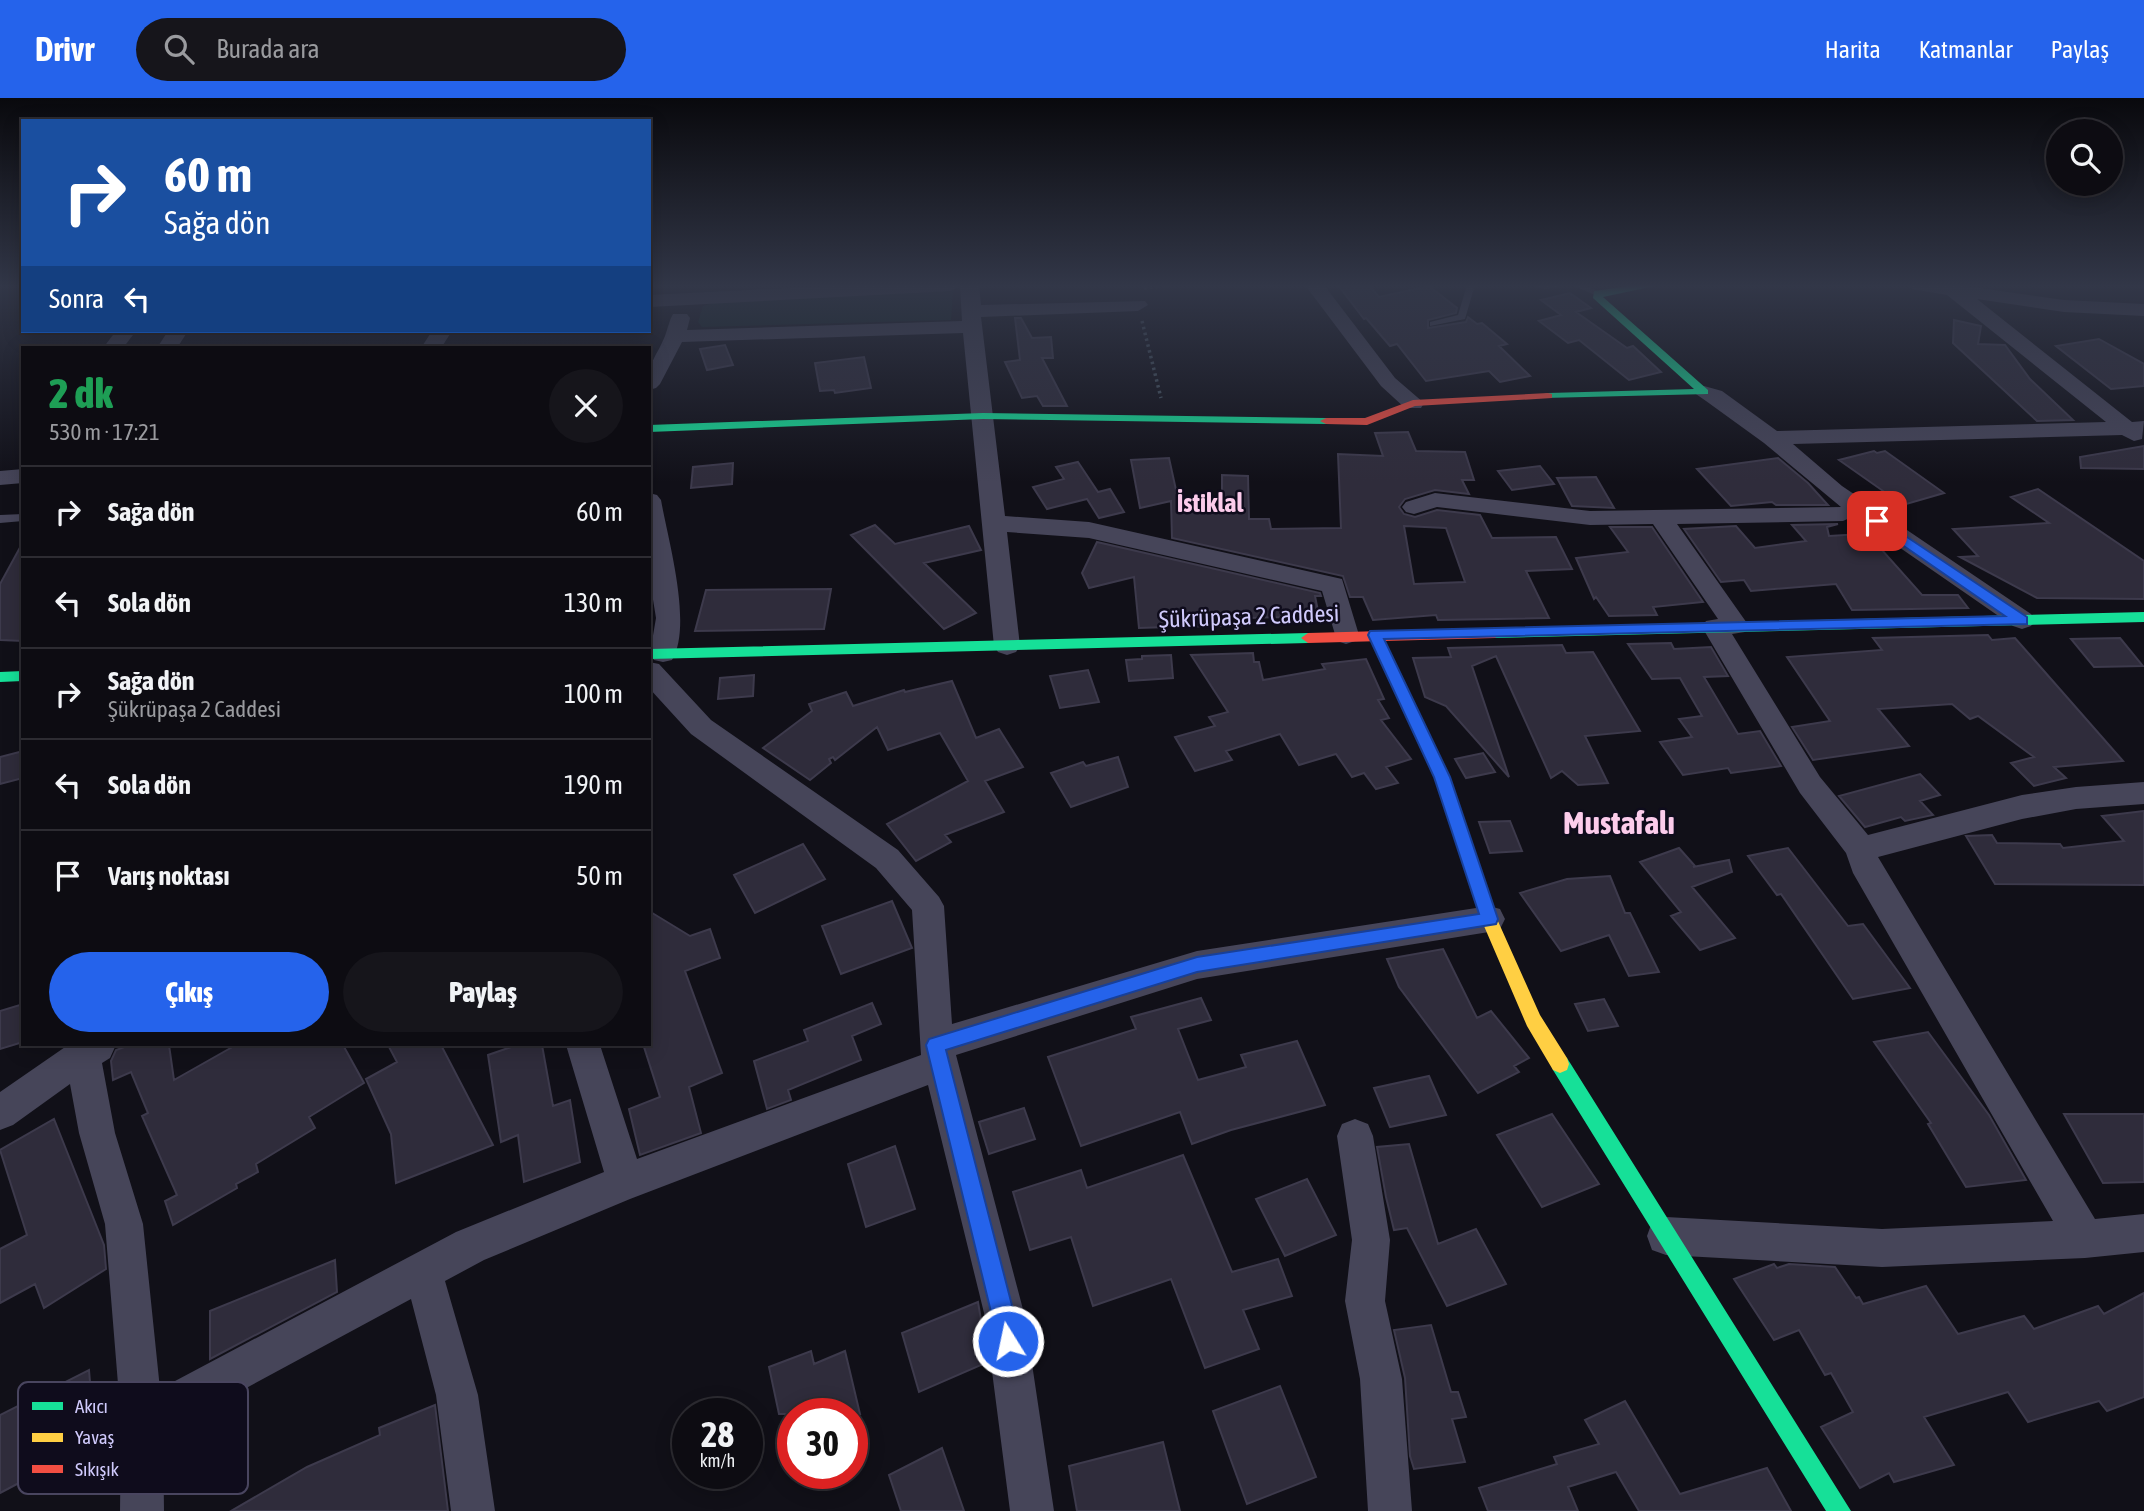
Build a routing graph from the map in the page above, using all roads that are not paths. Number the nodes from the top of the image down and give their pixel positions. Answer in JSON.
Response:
{"nodes":[{"id":1,"x":667,"y":351,"type":"edge"},
{"id":2,"x":976,"y":351,"type":"edge"},
{"id":3,"x":1364,"y":351,"type":"edge"},
{"id":4,"x":1658,"y":351,"type":"edge"},
{"id":5,"x":2034,"y":351,"type":"edge"},
{"id":6,"x":651,"y":380,"type":"edge"},
{"id":7,"x":1704,"y":392,"type":"junction"},
{"id":8,"x":1413,"y":403,"type":"junction"},
{"id":9,"x":983,"y":416,"type":"junction"},
{"id":10,"x":2136,"y":428,"type":"edge"},
{"id":11,"x":651,"y":429,"type":"edge"},
{"id":12,"x":1772,"y":438,"type":"junction"},
{"id":13,"x":2144,"y":444,"type":"edge"},
{"id":14,"x":1414,"y":507,"type":"dead end"},
{"id":15,"x":1843,"y":513,"type":"dead end"},
{"id":16,"x":21,"y":517,"type":"edge"},
{"id":17,"x":1660,"y":517,"type":"junction"},
{"id":18,"x":0,"y":519,"type":"edge"},
{"id":19,"x":651,"y":519,"type":"edge"},
{"id":20,"x":993,"y":523,"type":"junction"},
{"id":21,"x":2144,"y":617,"type":"edge"},
{"id":22,"x":2022,"y":620,"type":"junction"},
{"id":23,"x":1725,"y":627,"type":"junction"},
{"id":24,"x":1346,"y":635,"type":"junction"},
{"id":25,"x":1375,"y":635,"type":"junction"},
{"id":26,"x":1007,"y":646,"type":"junction"},
{"id":27,"x":654,"y":660,"type":"edge"},
{"id":28,"x":21,"y":676,"type":"edge"},
{"id":29,"x":0,"y":677,"type":"edge"},
{"id":30,"x":2144,"y":793,"type":"edge"},
{"id":31,"x":1861,"y":849,"type":"junction"},
{"id":32,"x":1489,"y":919,"type":"junction"},
{"id":33,"x":583,"y":1046,"type":"edge"},
{"id":34,"x":90,"y":1048,"type":"edge"},
{"id":35,"x":938,"y":1054,"type":"junction"},
{"id":36,"x":0,"y":1113,"type":"edge"},
{"id":37,"x":1355,"y":1136,"type":"dead end"},
{"id":38,"x":626,"y":1182,"type":"junction"},
{"id":39,"x":2144,"y":1233,"type":"edge"},
{"id":40,"x":1666,"y":1236,"type":"junction"},
{"id":41,"x":2085,"y":1239,"type":"junction"},
{"id":42,"x":423,"y":1272,"type":"junction"},
{"id":43,"x":138,"y":1382,"type":"edge"},
{"id":44,"x":216,"y":1382,"type":"edge"},
{"id":45,"x":473,"y":1511,"type":"edge"},
{"id":46,"x":1032,"y":1511,"type":"edge"},
{"id":47,"x":1390,"y":1511,"type":"edge"},
{"id":48,"x":1839,"y":1511,"type":"edge"}],
"edges":[{"from":1,"to":6,"type":"street"},
{"from":2,"to":9,"type":"street"},
{"from":3,"to":8,"type":"street"},
{"from":4,"to":7,"type":"street"},
{"from":5,"to":10,"type":"street"},
{"from":7,"to":8,"type":"street"},
{"from":7,"to":12,"type":"street"},
{"from":8,"to":9,"type":"street"},
{"from":9,"to":11,"type":"street"},
{"from":9,"to":20,"type":"street"},
{"from":10,"to":12,"type":"street"},
{"from":10,"to":13,"type":"street"},
{"from":12,"to":22,"type":"street"},
{"from":14,"to":17,"type":"street"},
{"from":15,"to":17,"type":"street"},
{"from":16,"to":18,"type":"lane"},
{"from":17,"to":23,"type":"street"},
{"from":19,"to":27,"type":"street"},
{"from":20,"to":24,"type":"street"},
{"from":20,"to":26,"type":"street"},
{"from":21,"to":22,"type":"street","name":"Şükrüpaşa 2 Caddesi"},
{"from":22,"to":23,"type":"street","name":"Şükrüpaşa 2 Caddesi"},
{"from":23,"to":25,"type":"street","name":"Şükrüpaşa 2 Caddesi"},
{"from":23,"to":31,"type":"street"},
{"from":24,"to":25,"type":"street","name":"Şükrüpaşa 2 Caddesi"},
{"from":24,"to":26,"type":"street","name":"Şükrüpaşa 2 Caddesi"},
{"from":25,"to":32,"type":"street"},
{"from":26,"to":27,"type":"street","name":"Şükrüpaşa 2 Caddesi"},
{"from":27,"to":35,"type":"street"},
{"from":28,"to":29,"type":"street"},
{"from":30,"to":31,"type":"street"},
{"from":31,"to":41,"type":"street"},
{"from":32,"to":35,"type":"street"},
{"from":32,"to":40,"type":"street"},
{"from":33,"to":38,"type":"street"},
{"from":34,"to":36,"type":"street"},
{"from":34,"to":43,"type":"street"},
{"from":35,"to":38,"type":"street"},
{"from":35,"to":46,"type":"street"},
{"from":37,"to":47,"type":"street"},
{"from":38,"to":42,"type":"street"},
{"from":39,"to":41,"type":"street"},
{"from":40,"to":41,"type":"street"},
{"from":40,"to":48,"type":"street"},
{"from":42,"to":44,"type":"street"},
{"from":42,"to":45,"type":"street"}]}
